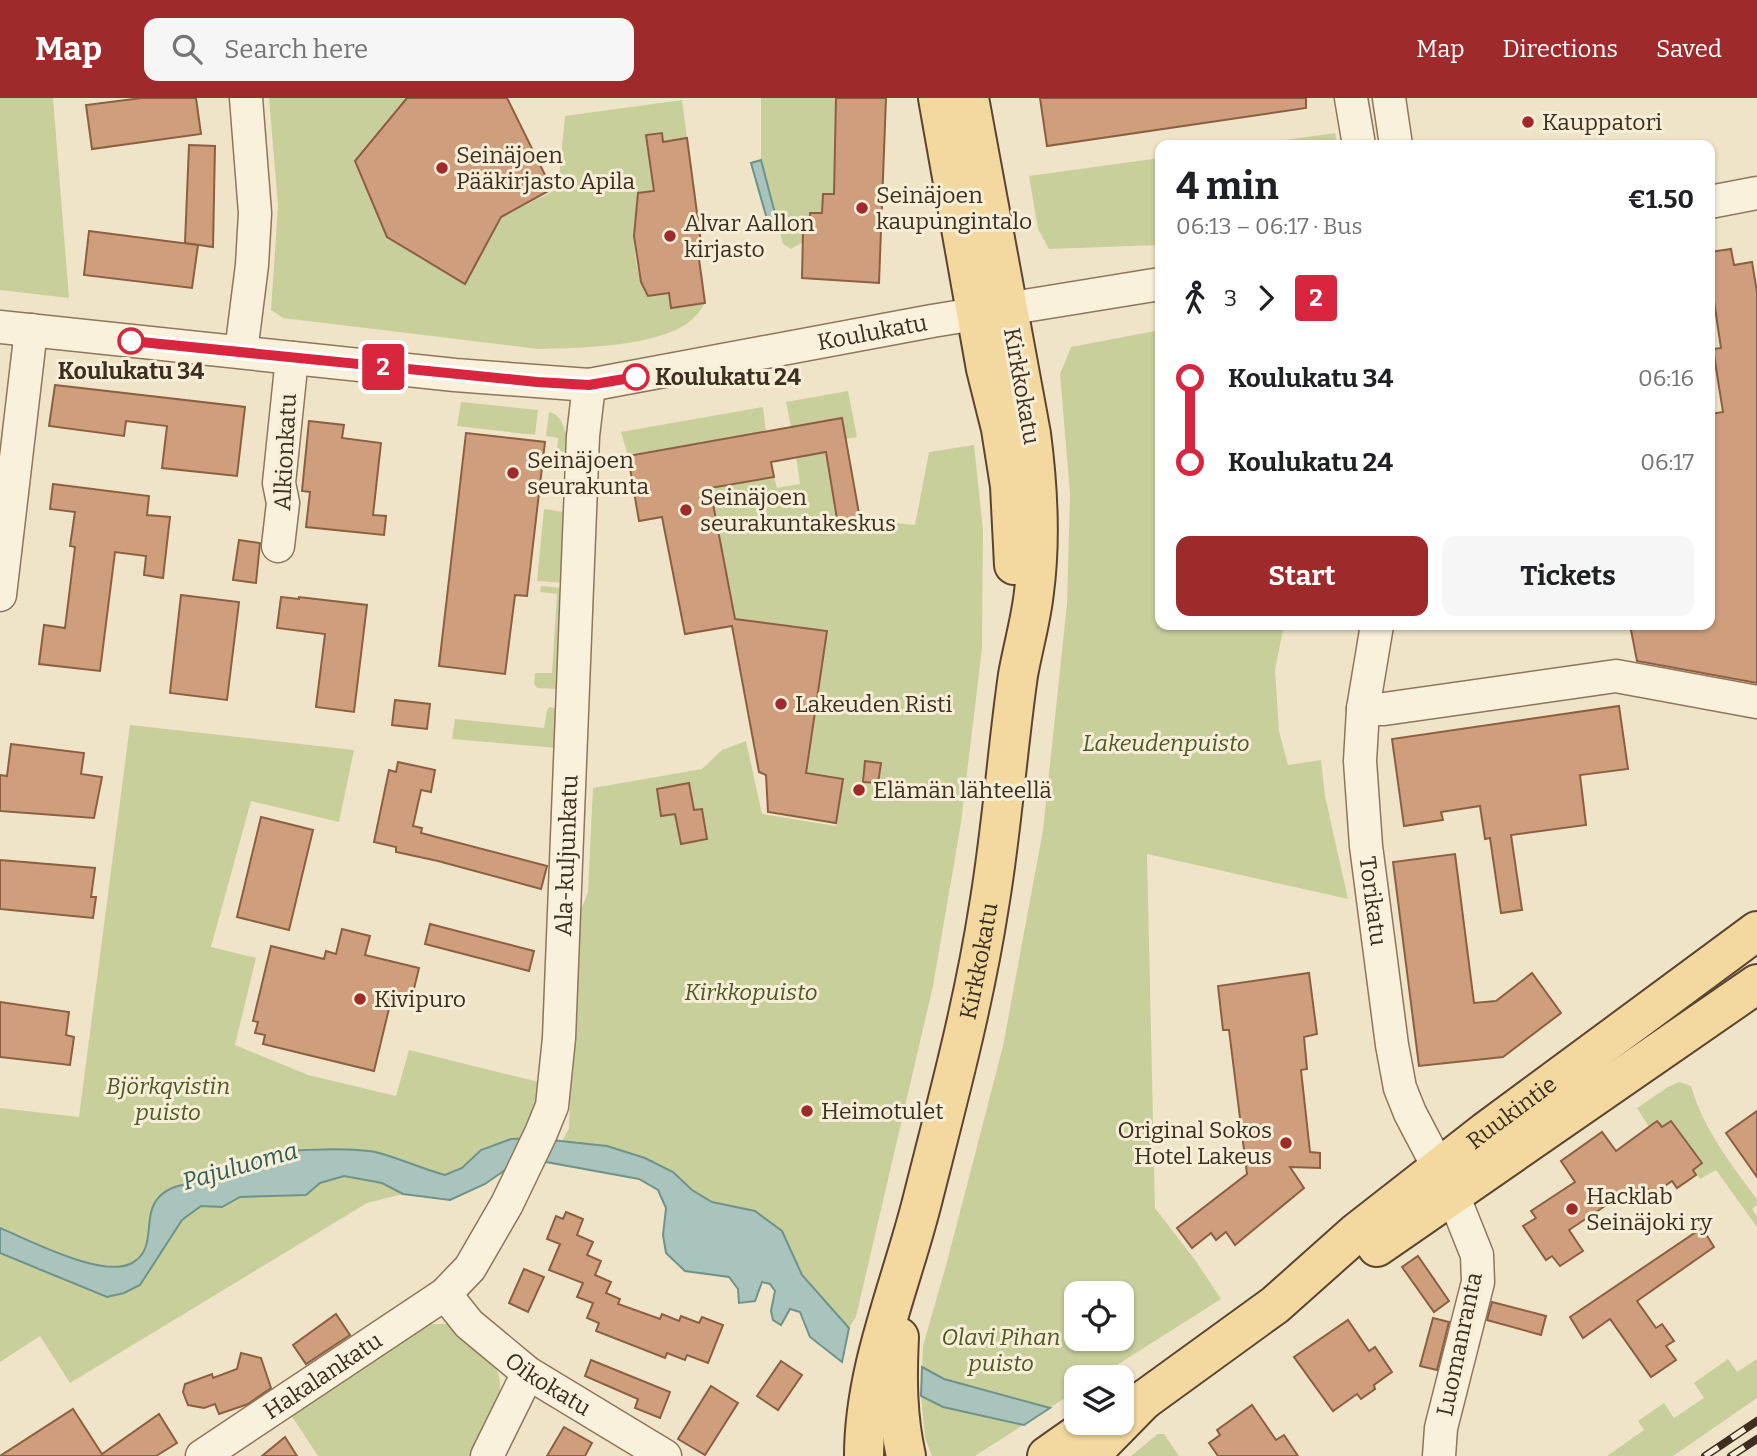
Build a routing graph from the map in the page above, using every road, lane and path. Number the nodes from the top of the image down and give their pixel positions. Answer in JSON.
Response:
{"nodes":[{"id":1,"x":246,"y":98,"type":"edge"},
{"id":2,"x":938,"y":98,"type":"edge"},
{"id":3,"x":969,"y":98,"type":"edge"},
{"id":4,"x":1352,"y":98,"type":"edge"},
{"id":5,"x":1389,"y":98,"type":"edge"},
{"id":6,"x":1358,"y":140,"type":"edge"},
{"id":7,"x":1395,"y":140,"type":"edge"},
{"id":8,"x":1757,"y":193,"type":"edge"},
{"id":9,"x":1715,"y":201,"type":"edge"},
{"id":10,"x":1155,"y":285,"type":"edge"},
{"id":11,"x":992,"y":311,"type":"junction"},
{"id":12,"x":15,"y":328,"type":"edge"},
{"id":13,"x":241,"y":352,"type":"junction"},
{"id":14,"x":292,"y":358,"type":"junction"},
{"id":15,"x":589,"y":385,"type":"junction"},
{"id":16,"x":278,"y":546,"type":"dead end"},
{"id":17,"x":0,"y":595,"type":"edge"},
{"id":18,"x":1376,"y":630,"type":"edge"},
{"id":19,"x":1757,"y":702,"type":"edge"},
{"id":20,"x":1363,"y":709,"type":"junction"},
{"id":21,"x":1757,"y":931,"type":"edge"},
{"id":22,"x":1757,"y":984,"type":"edge"},
{"id":23,"x":1446,"y":1181,"type":"junction"},
{"id":24,"x":913,"y":1242,"type":"junction"},
{"id":25,"x":445,"y":1294,"type":"junction"},
{"id":26,"x":528,"y":1373,"type":"junction"},
{"id":27,"x":1134,"y":1405,"type":"edge"},
{"id":28,"x":1078,"y":1435,"type":"edge"},
{"id":29,"x":1107,"y":1435,"type":"edge"},
{"id":30,"x":202,"y":1456,"type":"edge"},
{"id":31,"x":487,"y":1456,"type":"edge"},
{"id":32,"x":665,"y":1456,"type":"edge"},
{"id":33,"x":864,"y":1456,"type":"edge"},
{"id":34,"x":906,"y":1456,"type":"edge"},
{"id":35,"x":1047,"y":1456,"type":"edge"},
{"id":36,"x":1089,"y":1456,"type":"edge"},
{"id":37,"x":1439,"y":1456,"type":"edge"}],
"edges":[{"from":1,"to":13,"type":"street"},
{"from":2,"to":11,"type":"main road","name":"Kirkkokatu"},
{"from":3,"to":11,"type":"main road","name":"Kirkkokatu"},
{"from":4,"to":6,"type":"street"},
{"from":5,"to":7,"type":"street"},
{"from":8,"to":9,"type":"street"},
{"from":10,"to":11,"type":"street","name":"Koulukatu"},
{"from":11,"to":15,"type":"street","name":"Koulukatu"},
{"from":11,"to":24,"type":"main road","name":"Kirkkokatu"},
{"from":12,"to":13,"type":"street","name":"Koulukatu"},
{"from":12,"to":17,"type":"street"},
{"from":13,"to":14,"type":"street","name":"Koulukatu"},
{"from":14,"to":15,"type":"street","name":"Koulukatu"},
{"from":14,"to":16,"type":"street","name":"Alkionkatu"},
{"from":15,"to":25,"type":"street","name":"Ala-kuljunkatu"},
{"from":18,"to":20,"type":"street","name":"Torikatu"},
{"from":19,"to":20,"type":"street"},
{"from":20,"to":23,"type":"street","name":"Torikatu"},
{"from":21,"to":23,"type":"main road","name":"Ruukintie"},
{"from":22,"to":23,"type":"main road","name":"Ruukintie"},
{"from":23,"to":27,"type":"main road","name":"Ruukintie"},
{"from":23,"to":37,"type":"street","name":"Luomanranta"},
{"from":24,"to":33,"type":"main road","name":"Kirkkokatu"},
{"from":24,"to":34,"type":"main road","name":"Kirkkokatu"},
{"from":25,"to":26,"type":"street","name":"Oikokatu"},
{"from":25,"to":30,"type":"street","name":"Hakalankatu"},
{"from":26,"to":31,"type":"street"},
{"from":26,"to":32,"type":"street","name":"Oikokatu"},
{"from":28,"to":35,"type":"main road"},
{"from":29,"to":36,"type":"main road","name":"Ruukintie"}]}
